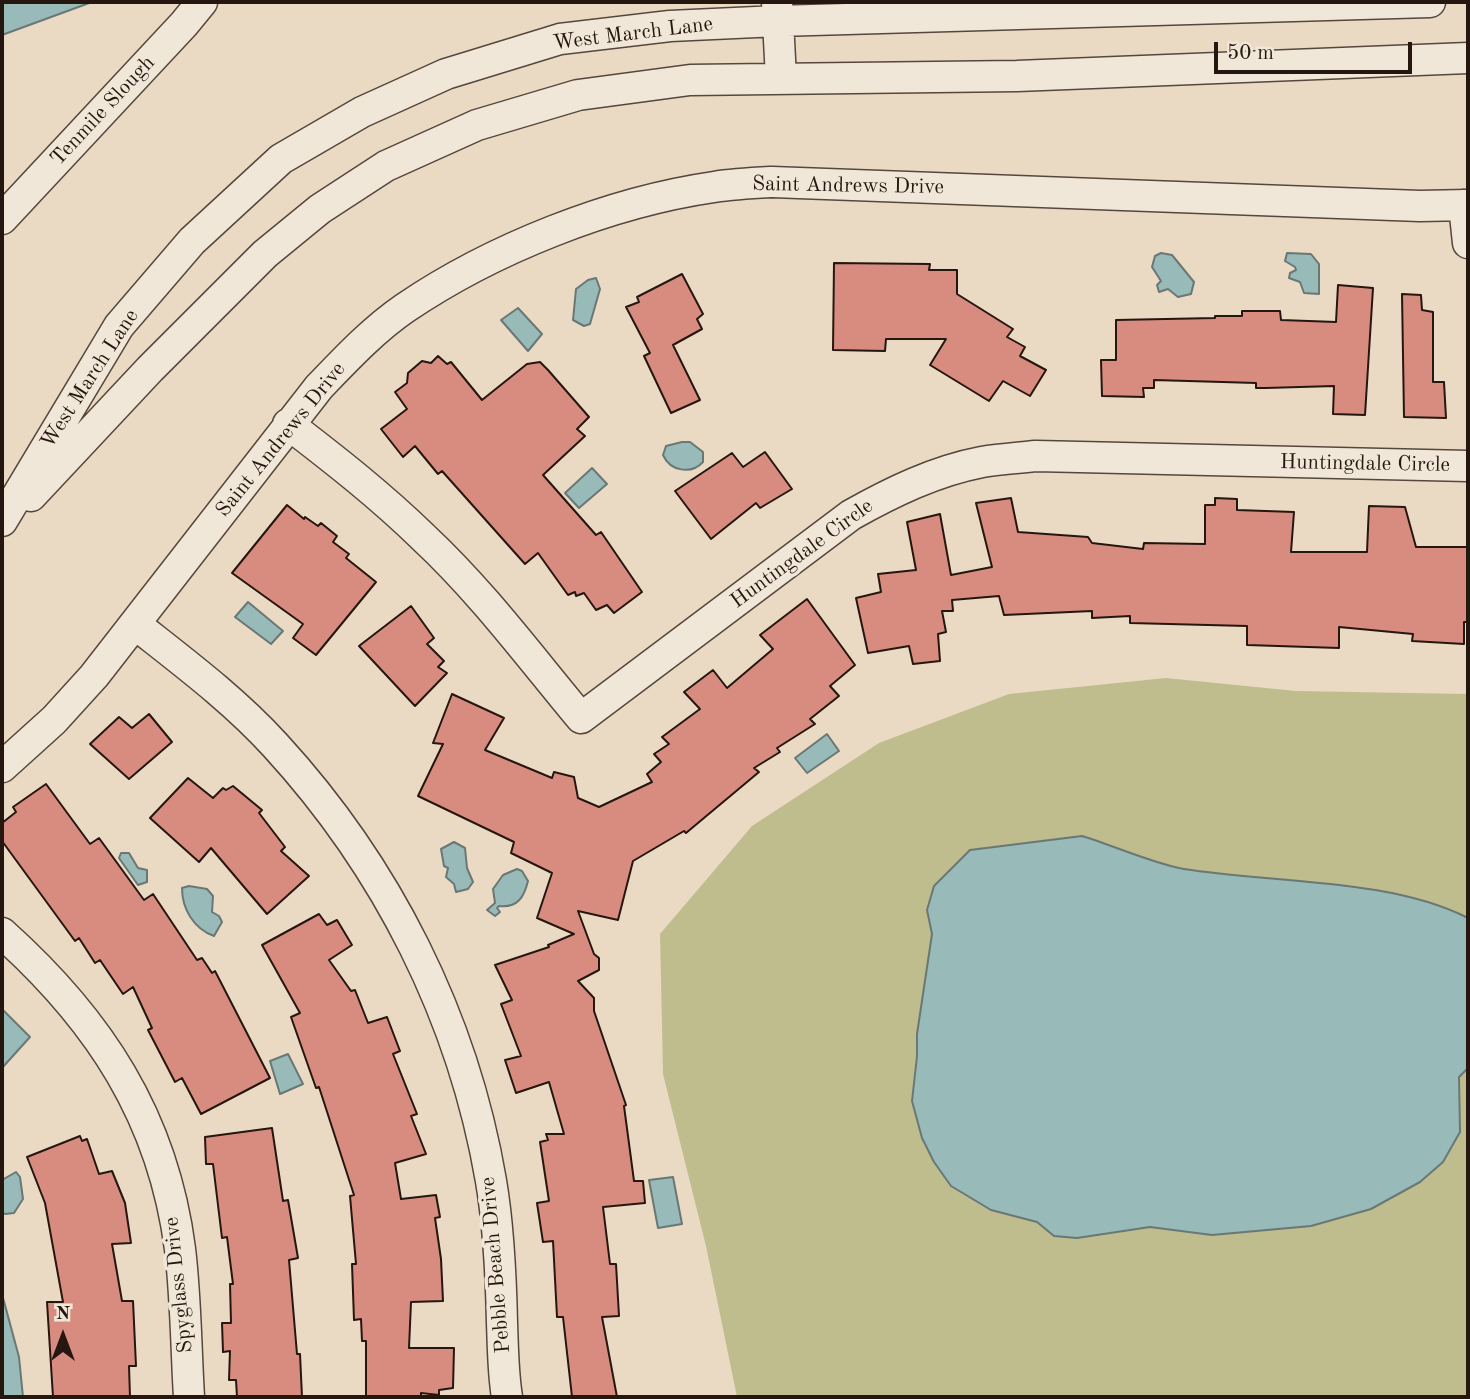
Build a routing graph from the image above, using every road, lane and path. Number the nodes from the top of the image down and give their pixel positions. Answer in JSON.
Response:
{"nodes":[{"id":1,"x":202,"y":2,"type":"edge"},
{"id":2,"x":1430,"y":2,"type":"edge"},
{"id":3,"x":777,"y":11,"type":"edge"},
{"id":4,"x":1468,"y":58,"type":"edge"},
{"id":5,"x":781,"y":78,"type":"junction"},
{"id":6,"x":1466,"y":205,"type":"edge"},
{"id":7,"x":2,"y":219,"type":"edge"},
{"id":8,"x":1468,"y":243,"type":"edge"},
{"id":9,"x":288,"y":424,"type":"junction"},
{"id":10,"x":1468,"y":466,"type":"edge"},
{"id":11,"x":2,"y":521,"type":"edge"},
{"id":12,"x":2,"y":527,"type":"edge"},
{"id":13,"x":135,"y":624,"type":"junction"},
{"id":14,"x":2,"y":767,"type":"edge"},
{"id":15,"x":2,"y":933,"type":"edge"},
{"id":16,"x":189,"y":1397,"type":"edge"},
{"id":17,"x":507,"y":1397,"type":"edge"}],
"edges":[{"from":1,"to":7,"type":"street","name":"Tenmile Slough"},
{"from":2,"to":3,"type":"street","name":"West March Lane"},
{"from":3,"to":5,"type":"street"},
{"from":3,"to":11,"type":"street","name":"West March Lane"},
{"from":4,"to":5,"type":"street","name":"West March Lane"},
{"from":5,"to":12,"type":"street","name":"West March Lane"},
{"from":6,"to":8,"type":"street"},
{"from":6,"to":9,"type":"street","name":"Saint Andrews Drive"},
{"from":9,"to":10,"type":"street","name":"Huntingdale Circle"},
{"from":9,"to":13,"type":"street","name":"Saint Andrews Drive"},
{"from":13,"to":14,"type":"street","name":"Saint Andrews Drive"},
{"from":13,"to":17,"type":"street","name":"Pebble Beach Drive"},
{"from":15,"to":16,"type":"street","name":"Spyglass Drive"}]}
